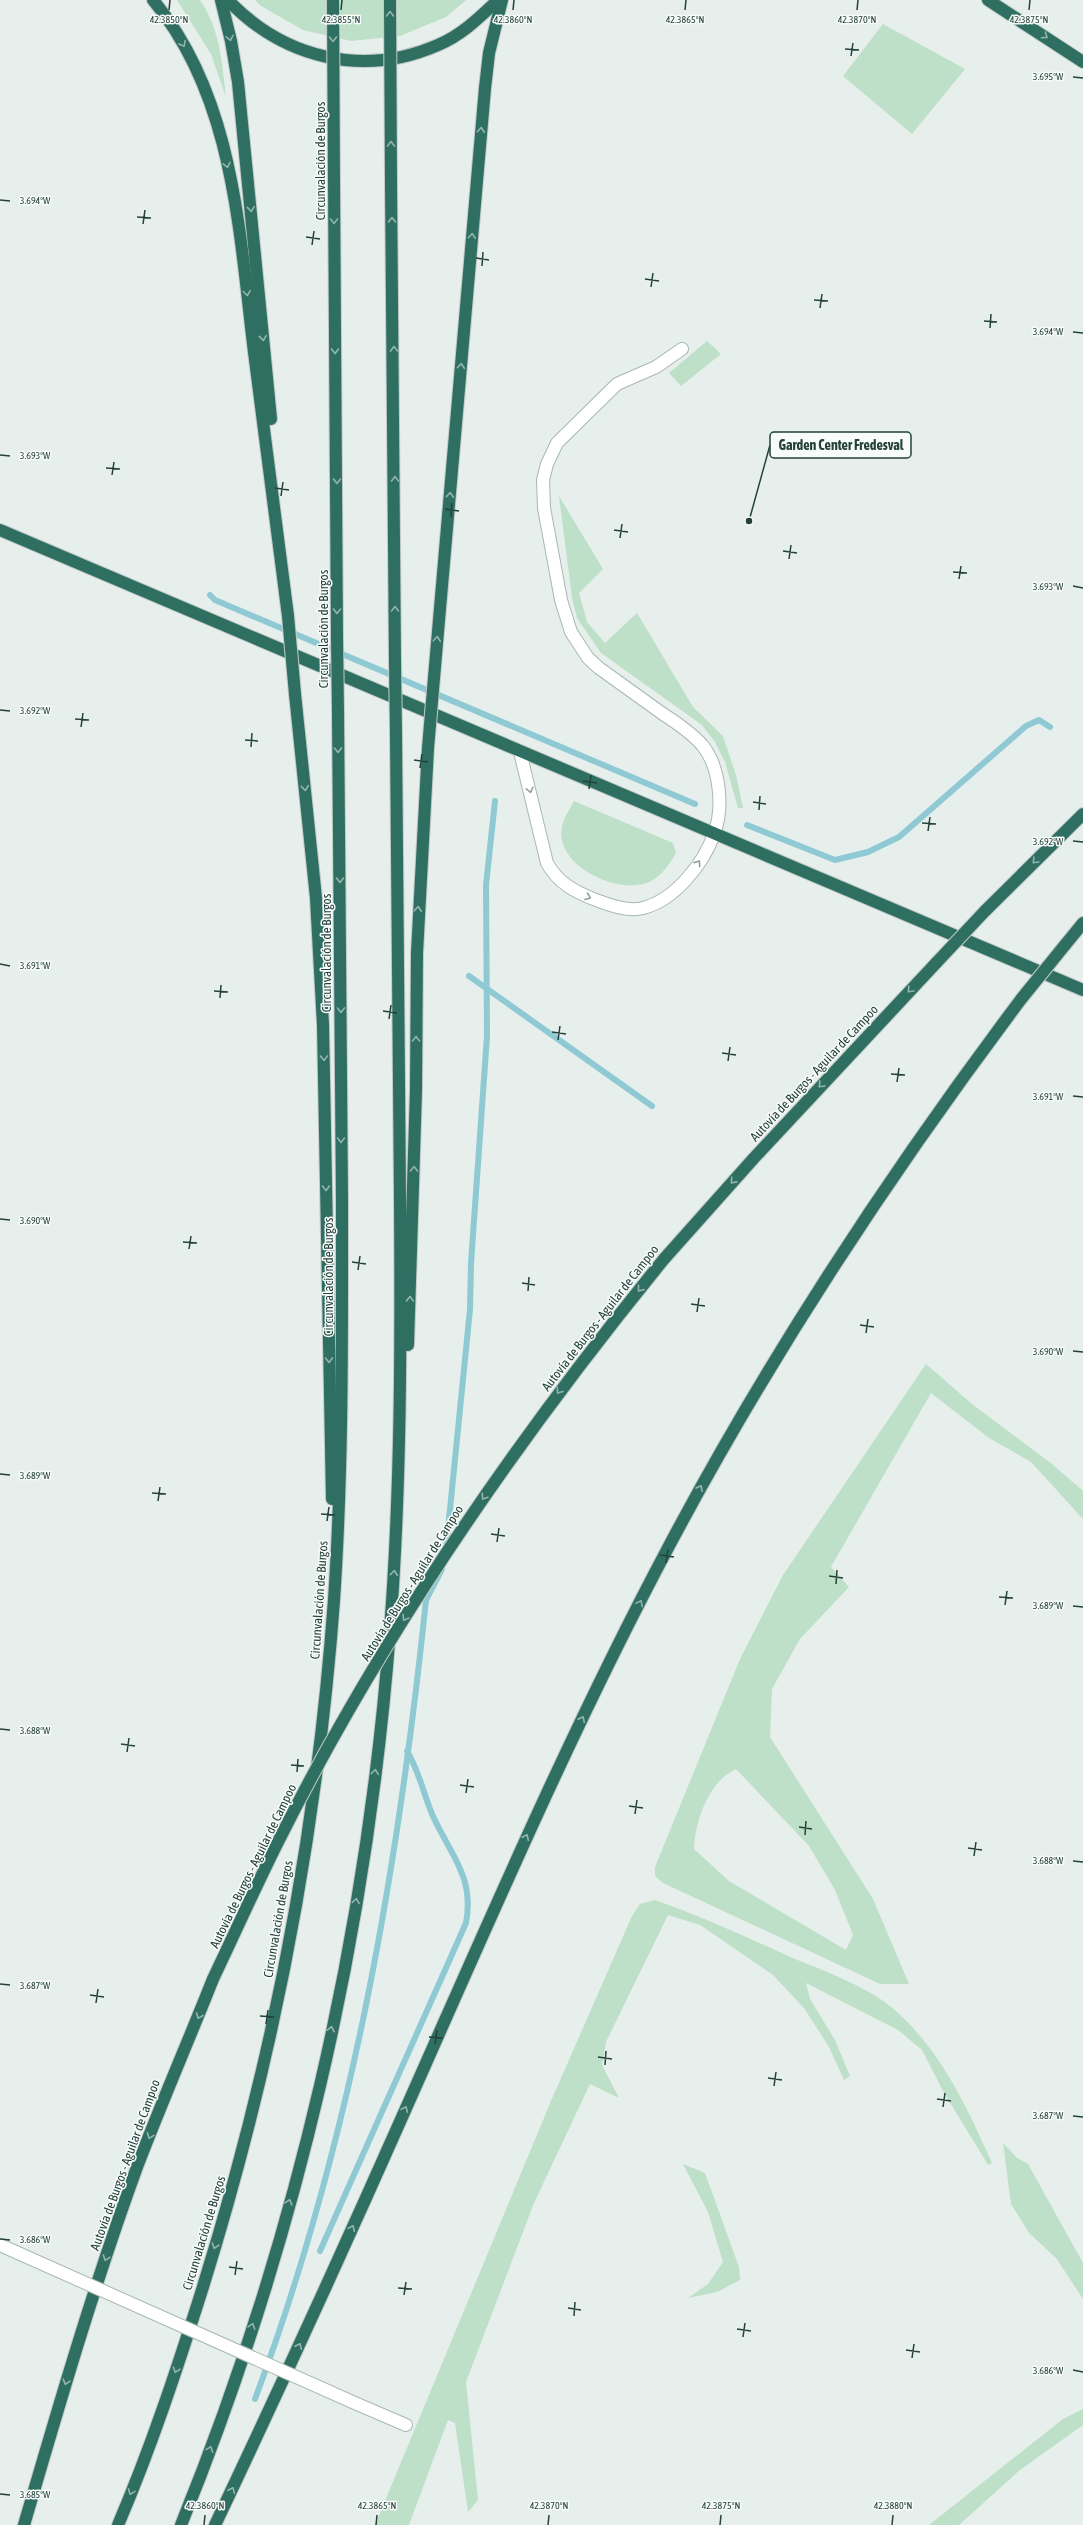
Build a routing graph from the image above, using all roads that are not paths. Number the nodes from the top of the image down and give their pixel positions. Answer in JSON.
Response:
{"nodes":[{"id":1,"x":153,"y":0,"type":"edge"},
{"id":2,"x":221,"y":0,"type":"edge"},
{"id":3,"x":228,"y":0,"type":"edge"},
{"id":4,"x":333,"y":0,"type":"edge"},
{"id":5,"x":390,"y":0,"type":"edge"},
{"id":6,"x":498,"y":0,"type":"edge"},
{"id":7,"x":502,"y":0,"type":"edge"},
{"id":8,"x":988,"y":0,"type":"edge"},
{"id":9,"x":1083,"y":62,"type":"edge"},
{"id":10,"x":682,"y":349,"type":"dead end"},
{"id":11,"x":0,"y":530,"type":"edge"},
{"id":12,"x":288,"y":616,"type":"junction"},
{"id":13,"x":520,"y":752,"type":"junction"},
{"id":14,"x":1083,"y":814,"type":"edge"},
{"id":15,"x":714,"y":834,"type":"junction"},
{"id":16,"x":1083,"y":923,"type":"edge"},
{"id":17,"x":1083,"y":990,"type":"edge"},
{"id":18,"x":397,"y":1520,"type":"junction"},
{"id":19,"x":334,"y":1598,"type":"junction"},
{"id":20,"x":0,"y":2245,"type":"edge"},
{"id":21,"x":406,"y":2425,"type":"dead end"},
{"id":22,"x":24,"y":2525,"type":"edge"},
{"id":23,"x":118,"y":2525,"type":"edge"},
{"id":24,"x":181,"y":2525,"type":"edge"},
{"id":25,"x":216,"y":2525,"type":"edge"}],
"edges":[{"from":1,"to":12,"type":"highway","one_way":true},
{"from":2,"to":12,"type":"highway","one_way":true},
{"from":3,"to":6,"type":"highway"},
{"from":4,"to":19,"type":"highway","name":"Circunvalación de Burgos","one_way":true,"bridge":true},
{"from":18,"to":5,"type":"highway","one_way":true,"bridge":true},
{"from":18,"to":7,"type":"highway","one_way":true,"bridge":true},
{"from":8,"to":9,"type":"highway","one_way":true},
{"from":10,"to":15,"type":"street"},
{"from":11,"to":13,"type":"highway"},
{"from":12,"to":19,"type":"highway","one_way":true,"bridge":true},
{"from":13,"to":15,"type":"highway"},
{"from":13,"to":15,"type":"street","one_way":true},
{"from":14,"to":22,"type":"highway","name":"Autovía de Burgos - Aguilar de Campoo","one_way":true,"bridge":true},
{"from":15,"to":17,"type":"highway"},
{"from":25,"to":16,"type":"highway","one_way":true,"bridge":true},
{"from":24,"to":18,"type":"highway","one_way":true},
{"from":19,"to":23,"type":"highway","name":"Circunvalación de Burgos","one_way":true},
{"from":20,"to":21,"type":"street","bridge":true}]}
